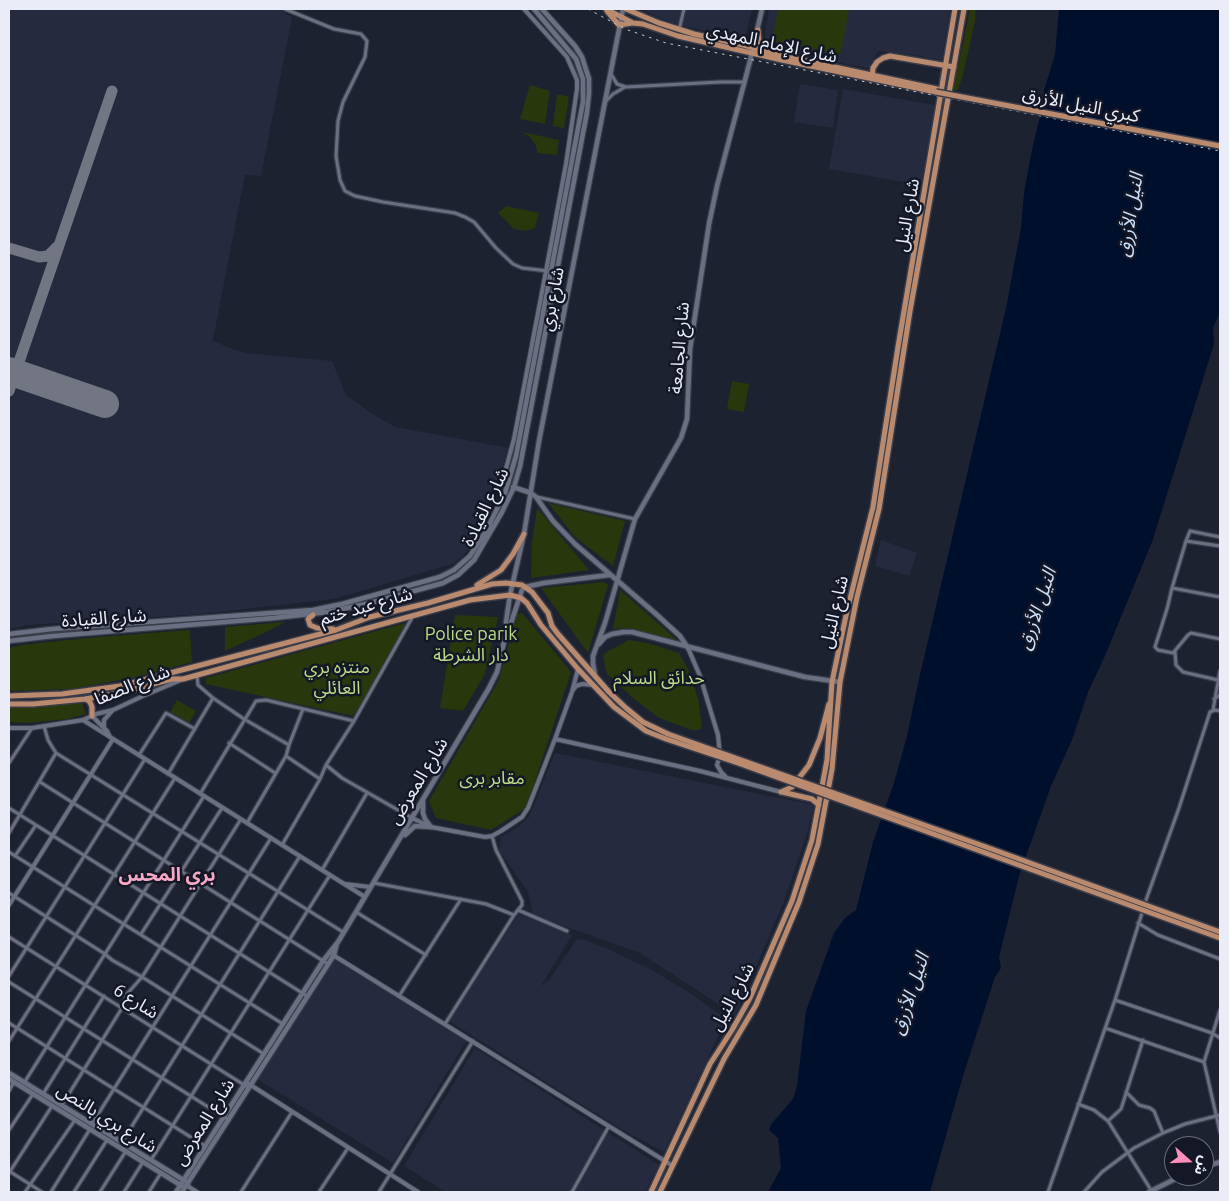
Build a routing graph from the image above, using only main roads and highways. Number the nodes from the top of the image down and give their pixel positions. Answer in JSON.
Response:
{"nodes":[{"id":1,"x":534,"y":9,"type":"edge"},
{"id":2,"x":542,"y":9,"type":"edge"},
{"id":3,"x":606,"y":9,"type":"edge"},
{"id":4,"x":625,"y":9,"type":"edge"},
{"id":5,"x":762,"y":9,"type":"edge"},
{"id":6,"x":955,"y":9,"type":"edge"},
{"id":7,"x":964,"y":9,"type":"edge"},
{"id":8,"x":620,"y":18,"type":"junction"},
{"id":9,"x":633,"y":23,"type":"junction"},
{"id":10,"x":619,"y":25,"type":"junction"},
{"id":11,"x":758,"y":30,"type":"junction"},
{"id":12,"x":753,"y":50,"type":"junction"},
{"id":13,"x":767,"y":52,"type":"junction"},
{"id":14,"x":945,"y":65,"type":"junction"},
{"id":15,"x":954,"y":66,"type":"junction"},
{"id":16,"x":872,"y":77,"type":"junction"},
{"id":17,"x":1220,"y":144,"type":"edge"},
{"id":18,"x":507,"y":485,"type":"junction"},
{"id":19,"x":514,"y":487,"type":"junction"},
{"id":20,"x":531,"y":493,"type":"junction"},
{"id":21,"x":524,"y":534,"type":"junction"},
{"id":22,"x":609,"y":574,"type":"junction"},
{"id":23,"x":616,"y":580,"type":"junction"},
{"id":24,"x":513,"y":583,"type":"junction"},
{"id":25,"x":525,"y":587,"type":"junction"},
{"id":26,"x":461,"y":593,"type":"junction"},
{"id":27,"x":510,"y":595,"type":"junction"},
{"id":28,"x":518,"y":597,"type":"junction"},
{"id":29,"x":313,"y":615,"type":"junction"},
{"id":30,"x":195,"y":618,"type":"junction"},
{"id":31,"x":196,"y":625,"type":"junction"},
{"id":32,"x":507,"y":629,"type":"junction"},
{"id":33,"x":336,"y":630,"type":"junction"},
{"id":34,"x":9,"y":634,"type":"edge"},
{"id":35,"x":9,"y":642,"type":"edge"},
{"id":36,"x":596,"y":647,"type":"junction"},
{"id":37,"x":688,"y":648,"type":"junction"},
{"id":38,"x":596,"y":677,"type":"junction"},
{"id":39,"x":832,"y":682,"type":"junction"},
{"id":40,"x":840,"y":682,"type":"junction"},
{"id":41,"x":9,"y":696,"type":"edge"},
{"id":42,"x":85,"y":699,"type":"junction"},
{"id":43,"x":830,"y":701,"type":"junction"},
{"id":44,"x":9,"y":704,"type":"edge"},
{"id":45,"x":92,"y":716,"type":"road end"},
{"id":46,"x":667,"y":737,"type":"junction"},
{"id":47,"x":423,"y":799,"type":"junction"},
{"id":48,"x":819,"y":805,"type":"junction"},
{"id":49,"x":398,"y":841,"type":"junction"},
{"id":50,"x":1220,"y":932,"type":"edge"},
{"id":51,"x":1220,"y":938,"type":"edge"},
{"id":52,"x":338,"y":942,"type":"junction"},
{"id":53,"x":9,"y":1073,"type":"edge"},
{"id":54,"x":9,"y":1079,"type":"edge"},
{"id":55,"x":247,"y":1085,"type":"junction"},
{"id":56,"x":226,"y":1118,"type":"junction"},
{"id":57,"x":91,"y":1127,"type":"junction"},
{"id":58,"x":1164,"y":1184,"type":"edge"},
{"id":59,"x":185,"y":1186,"type":"edge"},
{"id":60,"x":1150,"y":1191,"type":"edge"},
{"id":61,"x":176,"y":1192,"type":"edge"},
{"id":62,"x":651,"y":1192,"type":"edge"},
{"id":63,"x":660,"y":1192,"type":"edge"}],
"edges":[{"from":1,"to":18,"type":"main road","name":"شارع القيادة"},
{"from":2,"to":19,"type":"main road","name":"شارع القيادة"},
{"from":3,"to":8,"type":"main road","name":"شارع الإمام المهدي"},
{"from":3,"to":10,"type":"main road"},
{"from":4,"to":8,"type":"main road","name":"شارع بري"},
{"from":4,"to":12,"type":"main road","name":"شارع الإمام المهدي"},
{"from":5,"to":11,"type":"main road","name":"شارع الجامعة"},
{"from":6,"to":14,"type":"main road","name":"شارع النيل"},
{"from":7,"to":15,"type":"main road","name":"شارع النيل"},
{"from":8,"to":9,"type":"main road","name":"شارع الإمام المهدي"},
{"from":8,"to":10,"type":"main road","name":"شارع بري"},
{"from":9,"to":10,"type":"main road"},
{"from":9,"to":12,"type":"main road","name":"شارع الإمام المهدي"},
{"from":10,"to":20,"type":"main road","name":"شارع بري"},
{"from":11,"to":12,"type":"main road","name":"شارع الجامعة"},
{"from":11,"to":13,"type":"main road"},
{"from":12,"to":13,"type":"main road","name":"شارع الإمام المهدي"},
{"from":12,"to":16,"type":"main road","name":"شارع الإمام المهدي"},
{"from":12,"to":23,"type":"main road","name":"شارع الجامعة"},
{"from":13,"to":16,"type":"main road","name":"شارع الإمام المهدي"},
{"from":14,"to":15,"type":"main road"},
{"from":14,"to":16,"type":"main road"},
{"from":14,"to":39,"type":"main road","name":"شارع النيل"},
{"from":15,"to":40,"type":"main road","name":"شارع النيل"},
{"from":16,"to":17,"type":"main road","name":"شارع الإمام المهدي","bridge":true},
{"from":18,"to":19,"type":"main road"},
{"from":18,"to":30,"type":"main road","name":"شارع القيادة"},
{"from":19,"to":20,"type":"main road"},
{"from":19,"to":29,"type":"main road","name":"شارع القيادة"},
{"from":20,"to":21,"type":"main road","name":"شارع بري"},
{"from":20,"to":22,"type":"main road"},
{"from":21,"to":24,"type":"main road","name":"شارع بري"},
{"from":21,"to":26,"type":"main road"},
{"from":22,"to":23,"type":"main road"},
{"from":22,"to":25,"type":"main road"},
{"from":23,"to":36,"type":"main road","name":"شارع الجامعة"},
{"from":23,"to":37,"type":"main road"},
{"from":24,"to":25,"type":"main road","name":"شارع عبد ختم"},
{"from":24,"to":26,"type":"main road","name":"شارع عبد ختم"},
{"from":24,"to":27,"type":"main road","name":"شارع بري"},
{"from":25,"to":28,"type":"main road","name":"شارع المعرض"},
{"from":25,"to":38,"type":"main road","name":"شارع عبد ختم"},
{"from":26,"to":33,"type":"main road","name":"شارع عبد ختم"},
{"from":27,"to":28,"type":"main road","name":"شارع عبد ختم"},
{"from":27,"to":32,"type":"main road","name":"شارع المعرض"},
{"from":27,"to":42,"type":"main road","name":"شارع عبد ختم"},
{"from":28,"to":32,"type":"main road","name":"شارع المعرض"},
{"from":28,"to":46,"type":"main road"},
{"from":29,"to":31,"type":"main road","name":"شارع القيادة"},
{"from":29,"to":33,"type":"main road"},
{"from":30,"to":31,"type":"main road"},
{"from":30,"to":34,"type":"main road","name":"شارع القيادة"},
{"from":31,"to":35,"type":"main road","name":"شارع القيادة"},
{"from":32,"to":47,"type":"main road","name":"شارع المعرض"},
{"from":33,"to":41,"type":"main road","name":"شارع عبد ختم"},
{"from":36,"to":37,"type":"main road"},
{"from":36,"to":38,"type":"main road","name":"شارع الجامعة"},
{"from":37,"to":39,"type":"main road"},
{"from":38,"to":46,"type":"main road","name":"شارع عبد ختم"},
{"from":39,"to":40,"type":"main road"},
{"from":39,"to":43,"type":"main road","name":"شارع النيل"},
{"from":40,"to":63,"type":"main road","name":"شارع النيل"},
{"from":42,"to":44,"type":"main road","name":"شارع عبد ختم"},
{"from":42,"to":45,"type":"main road"},
{"from":43,"to":48,"type":"main road","name":"شارع النيل"},
{"from":43,"to":48,"type":"main road"},
{"from":46,"to":50,"type":"main road","bridge":true},
{"from":46,"to":51,"type":"main road","bridge":true},
{"from":47,"to":49,"type":"main road","name":"شارع المعرض"},
{"from":47,"to":49,"type":"main road"},
{"from":48,"to":62,"type":"main road","name":"شارع النيل"},
{"from":49,"to":52,"type":"main road","name":"شارع المعرض"},
{"from":52,"to":55,"type":"main road","name":"شارع المعرض"},
{"from":52,"to":55,"type":"main road","name":"شارع المعرض"},
{"from":53,"to":57,"type":"main road","name":"شارع بري بالنص"},
{"from":54,"to":57,"type":"main road","name":"شارع بري بالنص"},
{"from":55,"to":56,"type":"main road","name":"شارع المعرض"},
{"from":56,"to":59,"type":"main road","name":"شارع المعرض"},
{"from":56,"to":59,"type":"main road","name":"شارع المعرض"},
{"from":57,"to":59,"type":"main road","name":"شارع بري بالنص"},
{"from":57,"to":59,"type":"main road","name":"شارع بري بالنص"},
{"from":58,"to":60,"type":"main road"},
{"from":59,"to":61,"type":"main road","name":"شارع المعرض"}]}
